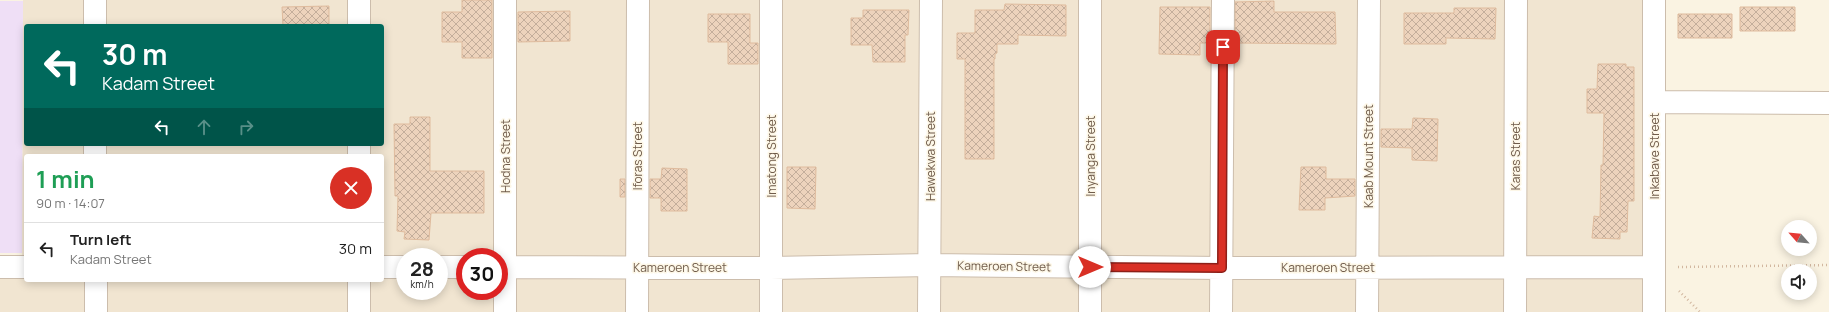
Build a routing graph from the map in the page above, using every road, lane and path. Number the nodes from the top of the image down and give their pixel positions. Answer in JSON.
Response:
{"nodes":[{"id":1,"x":95,"y":0,"type":"edge"},
{"id":2,"x":359,"y":0,"type":"edge"},
{"id":3,"x":505,"y":0,"type":"edge"},
{"id":4,"x":638,"y":0,"type":"edge"},
{"id":5,"x":771,"y":0,"type":"edge"},
{"id":6,"x":932,"y":0,"type":"edge"},
{"id":7,"x":1090,"y":0,"type":"edge"},
{"id":8,"x":1223,"y":0,"type":"edge"},
{"id":9,"x":1369,"y":0,"type":"edge"},
{"id":10,"x":1516,"y":0,"type":"edge"},
{"id":11,"x":1654,"y":0,"type":"edge"},
{"id":12,"x":95,"y":24,"type":"edge"},
{"id":13,"x":359,"y":24,"type":"edge"},
{"id":14,"x":1654,"y":102,"type":"junction"},
{"id":15,"x":1829,"y":103,"type":"edge"},
{"id":16,"x":502,"y":248,"type":"edge"},
{"id":17,"x":929,"y":265,"type":"junction"},
{"id":18,"x":1829,"y":265,"type":"edge"},
{"id":19,"x":0,"y":267,"type":"edge"},
{"id":20,"x":24,"y":267,"type":"edge"},
{"id":21,"x":384,"y":267,"type":"edge"},
{"id":22,"x":396,"y":267,"type":"edge"},
{"id":23,"x":508,"y":267,"type":"edge"},
{"id":24,"x":637,"y":267,"type":"junction"},
{"id":25,"x":1090,"y":267,"type":"junction"},
{"id":26,"x":1654,"y":267,"type":"junction"},
{"id":27,"x":771,"y":268,"type":"junction"},
{"id":28,"x":1222,"y":268,"type":"junction"},
{"id":29,"x":1367,"y":268,"type":"junction"},
{"id":30,"x":1515,"y":268,"type":"junction"},
{"id":31,"x":96,"y":282,"type":"edge"},
{"id":32,"x":359,"y":282,"type":"edge"},
{"id":33,"x":505,"y":300,"type":"edge"},
{"id":34,"x":96,"y":312,"type":"edge"},
{"id":35,"x":359,"y":312,"type":"edge"},
{"id":36,"x":506,"y":312,"type":"edge"},
{"id":37,"x":637,"y":312,"type":"edge"},
{"id":38,"x":771,"y":312,"type":"edge"},
{"id":39,"x":929,"y":312,"type":"edge"},
{"id":40,"x":1090,"y":312,"type":"edge"},
{"id":41,"x":1221,"y":312,"type":"edge"},
{"id":42,"x":1367,"y":312,"type":"edge"},
{"id":43,"x":1515,"y":312,"type":"edge"},
{"id":44,"x":1654,"y":312,"type":"edge"}],
"edges":[{"from":1,"to":12,"type":"street"},
{"from":2,"to":13,"type":"street"},
{"from":3,"to":16,"type":"street","name":"Hodna Street"},
{"from":4,"to":24,"type":"street","name":"Iforas Street"},
{"from":5,"to":27,"type":"street","name":"Imatong Street"},
{"from":6,"to":17,"type":"street","name":"Hawekwa Street"},
{"from":7,"to":25,"type":"street","name":"Inyanga Street"},
{"from":8,"to":28,"type":"street"},
{"from":9,"to":29,"type":"street","name":"Kaab Mount Street"},
{"from":10,"to":30,"type":"street","name":"Karas Street"},
{"from":11,"to":14,"type":"street","name":"Inkabave Street"},
{"from":14,"to":15,"type":"street"},
{"from":14,"to":26,"type":"street","name":"Inkabave Street"},
{"from":17,"to":25,"type":"street","name":"Kameroen Street"},
{"from":17,"to":27,"type":"street","name":"Kameroen Street"},
{"from":17,"to":39,"type":"street","name":"Hawekwa Street"},
{"from":18,"to":26,"type":"path"},
{"from":19,"to":20,"type":"street"},
{"from":21,"to":22,"type":"street"},
{"from":23,"to":24,"type":"street","name":"Kameroen Street"},
{"from":24,"to":27,"type":"street","name":"Kameroen Street"},
{"from":24,"to":37,"type":"street","name":"Iforas Street"},
{"from":25,"to":28,"type":"street","name":"Kameroen Street"},
{"from":25,"to":40,"type":"street","name":"Inyanga Street"},
{"from":26,"to":30,"type":"street","name":"Kameroen Street"},
{"from":26,"to":44,"type":"street","name":"Inkabave Street"},
{"from":27,"to":38,"type":"street","name":"Imatong Street"},
{"from":28,"to":29,"type":"street","name":"Kameroen Street"},
{"from":28,"to":41,"type":"street"},
{"from":29,"to":30,"type":"street","name":"Kameroen Street"},
{"from":29,"to":42,"type":"street","name":"Kaab Mount Street"},
{"from":30,"to":43,"type":"street","name":"Karas Street"},
{"from":31,"to":34,"type":"street"},
{"from":32,"to":35,"type":"street"},
{"from":33,"to":36,"type":"street","name":"Hodna Street"}]}
